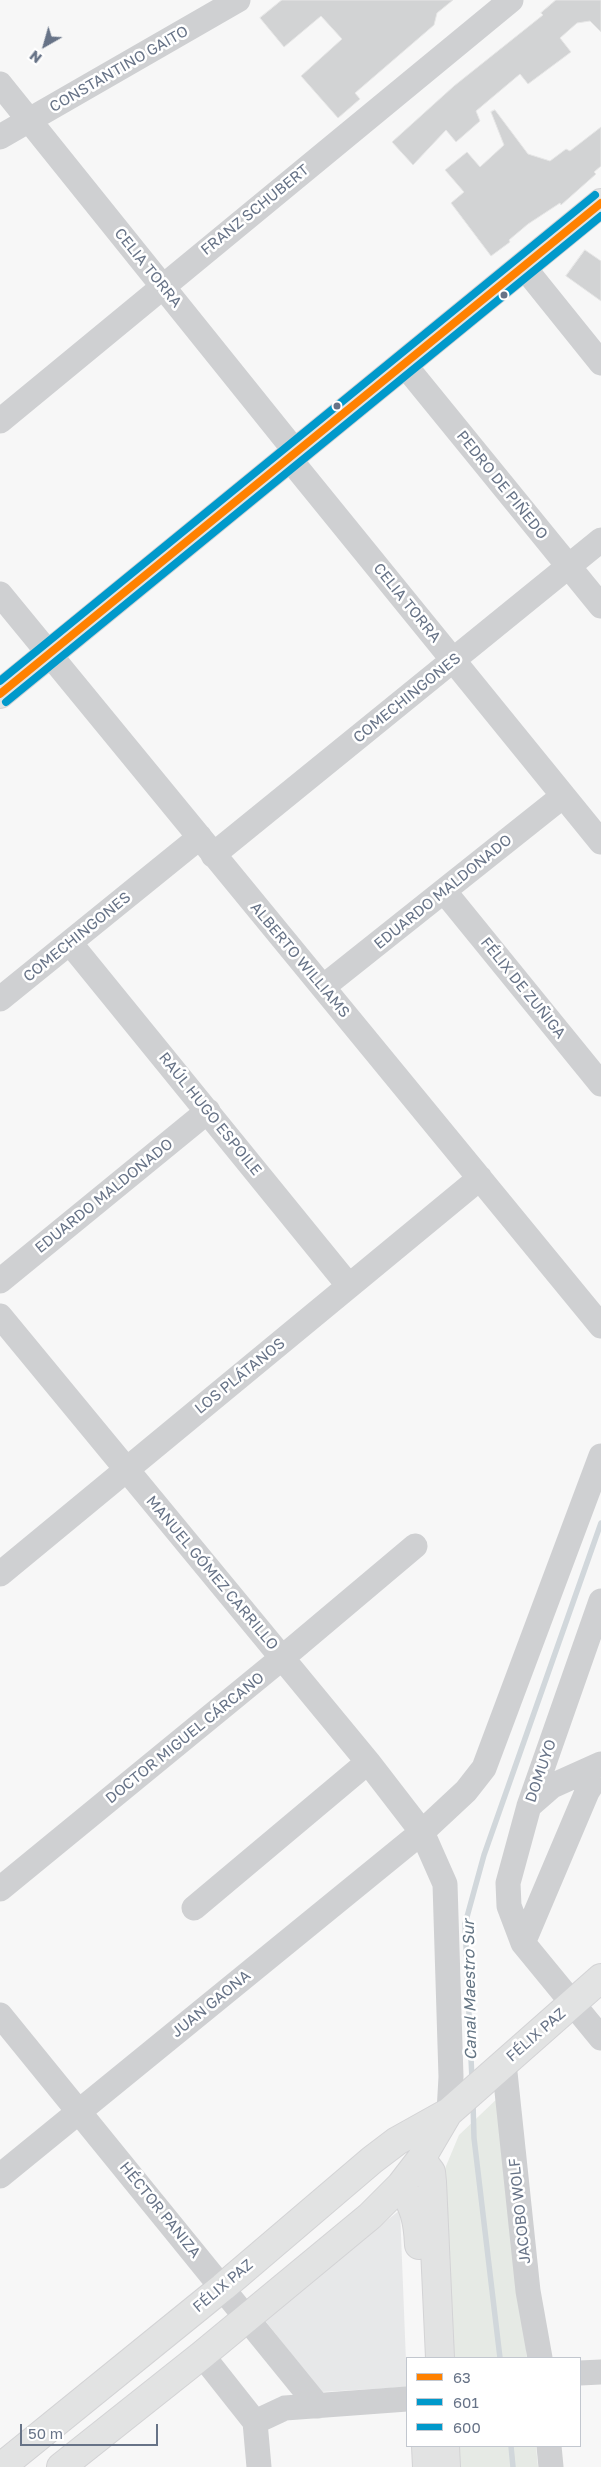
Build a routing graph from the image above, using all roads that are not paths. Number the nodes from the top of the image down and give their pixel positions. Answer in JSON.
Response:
{"nodes":[{"id":1,"x":238,"y":0,"type":"edge"},
{"id":2,"x":511,"y":0,"type":"edge"},
{"id":3,"x":0,"y":84,"type":"edge"},
{"id":4,"x":29,"y":120,"type":"junction"},
{"id":5,"x":0,"y":138,"type":"edge"},
{"id":6,"x":601,"y":203,"type":"edge"},
{"id":7,"x":523,"y":266,"type":"junction"},
{"id":8,"x":163,"y":286,"type":"junction"},
{"id":9,"x":403,"y":363,"type":"junction"},
{"id":10,"x":601,"y":363,"type":"edge"},
{"id":11,"x":0,"y":421,"type":"edge"},
{"id":12,"x":292,"y":454,"type":"junction"},
{"id":13,"x":601,"y":540,"type":"edge"},
{"id":14,"x":568,"y":567,"type":"junction"},
{"id":15,"x":0,"y":594,"type":"edge"},
{"id":16,"x":601,"y":606,"type":"edge"},
{"id":17,"x":49,"y":655,"type":"junction"},
{"id":18,"x":453,"y":660,"type":"junction"},
{"id":19,"x":0,"y":694,"type":"edge"},
{"id":20,"x":563,"y":796,"type":"junction"},
{"id":21,"x":601,"y":842,"type":"edge"},
{"id":22,"x":206,"y":846,"type":"junction"},
{"id":23,"x":444,"y":892,"type":"junction"},
{"id":24,"x":70,"y":942,"type":"junction"},
{"id":25,"x":323,"y":987,"type":"junction"},
{"id":26,"x":0,"y":999,"type":"edge"},
{"id":27,"x":601,"y":1084,"type":"edge"},
{"id":28,"x":208,"y":1111,"type":"junction"},
{"id":29,"x":480,"y":1178,"type":"junction"},
{"id":30,"x":0,"y":1281,"type":"edge"},
{"id":31,"x":350,"y":1286,"type":"junction"},
{"id":32,"x":0,"y":1316,"type":"edge"},
{"id":33,"x":601,"y":1326,"type":"edge"},
{"id":34,"x":601,"y":1456,"type":"edge"},
{"id":35,"x":126,"y":1470,"type":"junction"},
{"id":36,"x":414,"y":1546,"type":"dead end"},
{"id":37,"x":0,"y":1574,"type":"edge"},
{"id":38,"x":601,"y":1601,"type":"edge"},
{"id":39,"x":282,"y":1658,"type":"junction"},
{"id":40,"x":368,"y":1762,"type":"junction"},
{"id":41,"x":601,"y":1764,"type":"edge"},
{"id":42,"x":601,"y":1770,"type":"edge"},
{"id":43,"x":529,"y":1806,"type":"junction"},
{"id":44,"x":422,"y":1832,"type":"junction"},
{"id":45,"x":0,"y":1889,"type":"edge"},
{"id":46,"x":194,"y":1908,"type":"dead end"},
{"id":47,"x":523,"y":1942,"type":"junction"},
{"id":48,"x":601,"y":1978,"type":"edge"},
{"id":49,"x":572,"y":2003,"type":"junction"},
{"id":50,"x":0,"y":2015,"type":"edge"},
{"id":51,"x":601,"y":2038,"type":"edge"},
{"id":52,"x":504,"y":2063,"type":"junction"},
{"id":53,"x":79,"y":2112,"type":"junction"},
{"id":54,"x":449,"y":2112,"type":"junction"},
{"id":55,"x":421,"y":2159,"type":"junction"},
{"id":56,"x":0,"y":2176,"type":"edge"},
{"id":57,"x":401,"y":2185,"type":"junction"},
{"id":58,"x":223,"y":2287,"type":"junction"},
{"id":59,"x":248,"y":2317,"type":"junction"},
{"id":60,"x":202,"y":2355,"type":"junction"},
{"id":61,"x":422,"y":2357,"type":"edge"},
{"id":62,"x":440,"y":2357,"type":"edge"},
{"id":63,"x":540,"y":2357,"type":"edge"},
{"id":64,"x":601,"y":2372,"type":"edge"},
{"id":65,"x":581,"y":2373,"type":"edge"},
{"id":66,"x":406,"y":2398,"type":"edge"},
{"id":67,"x":318,"y":2406,"type":"junction"},
{"id":68,"x":255,"y":2422,"type":"junction"},
{"id":69,"x":426,"y":2447,"type":"edge"},
{"id":70,"x":445,"y":2447,"type":"edge"},
{"id":71,"x":549,"y":2447,"type":"edge"},
{"id":72,"x":0,"y":2467,"type":"edge"},
{"id":73,"x":61,"y":2467,"type":"edge"},
{"id":74,"x":259,"y":2467,"type":"edge"},
{"id":75,"x":427,"y":2467,"type":"edge"},
{"id":76,"x":446,"y":2467,"type":"edge"},
{"id":77,"x":551,"y":2467,"type":"edge"}],
"edges":[{"from":1,"to":4,"type":"street","name":"CONSTANTINO GAITO"},
{"from":2,"to":8,"type":"street","name":"FRANZ SCHUBERT"},
{"from":3,"to":4,"type":"street","name":"CELIA TORRA"},
{"from":4,"to":5,"type":"street","name":"CONSTANTINO GAITO"},
{"from":4,"to":8,"type":"street","name":"CELIA TORRA"},
{"from":6,"to":7,"type":"main road"},
{"from":7,"to":9,"type":"main road"},
{"from":7,"to":10,"type":"street"},
{"from":8,"to":11,"type":"street","name":"FRANZ SCHUBERT"},
{"from":8,"to":12,"type":"street","name":"CELIA TORRA"},
{"from":9,"to":12,"type":"main road"},
{"from":9,"to":14,"type":"street","name":"PEDRO DE PIÑEDO"},
{"from":12,"to":17,"type":"main road"},
{"from":12,"to":18,"type":"street","name":"CELIA TORRA"},
{"from":13,"to":14,"type":"street","name":"COMECHINGONES"},
{"from":14,"to":16,"type":"street","name":"PEDRO DE PIÑEDO"},
{"from":14,"to":18,"type":"street","name":"COMECHINGONES"},
{"from":15,"to":17,"type":"street","name":"ALBERTO WILLIAMS"},
{"from":17,"to":19,"type":"main road"},
{"from":17,"to":22,"type":"street","name":"ALBERTO WILLIAMS"},
{"from":18,"to":20,"type":"street","name":"CELIA TORRA"},
{"from":18,"to":22,"type":"street","name":"COMECHINGONES"},
{"from":20,"to":21,"type":"street","name":"CELIA TORRA"},
{"from":20,"to":23,"type":"street","name":"EDUARDO MALDONADO"},
{"from":22,"to":24,"type":"street","name":"COMECHINGONES"},
{"from":22,"to":25,"type":"street","name":"ALBERTO WILLIAMS"},
{"from":23,"to":25,"type":"street","name":"EDUARDO MALDONADO"},
{"from":23,"to":27,"type":"street","name":"FÉLIX DE ZUÑIGA"},
{"from":24,"to":26,"type":"street","name":"COMECHINGONES"},
{"from":24,"to":28,"type":"street","name":"RAÚL HUGO ESPOILE"},
{"from":25,"to":29,"type":"street","name":"ALBERTO WILLIAMS"},
{"from":28,"to":30,"type":"street","name":"EDUARDO MALDONADO"},
{"from":28,"to":31,"type":"street","name":"RAÚL HUGO ESPOILE"},
{"from":29,"to":31,"type":"street","name":"LOS PLÁTANOS"},
{"from":29,"to":33,"type":"street","name":"ALBERTO WILLIAMS"},
{"from":31,"to":35,"type":"street","name":"LOS PLÁTANOS"},
{"from":32,"to":35,"type":"street","name":"MANUEL GÓMEZ CARRILLO"},
{"from":34,"to":44,"type":"street","name":"JUAN GAONA"},
{"from":35,"to":37,"type":"street","name":"LOS PLÁTANOS"},
{"from":35,"to":39,"type":"street","name":"MANUEL GÓMEZ CARRILLO"},
{"from":36,"to":39,"type":"street","name":"DOCTOR MIGUEL CÁRCANO"},
{"from":38,"to":43,"type":"street","name":"DOMUYO"},
{"from":39,"to":40,"type":"street","name":"MANUEL GÓMEZ CARRILLO"},
{"from":39,"to":45,"type":"street","name":"DOCTOR MIGUEL CÁRCANO"},
{"from":40,"to":44,"type":"street","name":"MANUEL GÓMEZ CARRILLO"},
{"from":40,"to":46,"type":"street"},
{"from":41,"to":43,"type":"street"},
{"from":42,"to":47,"type":"street"},
{"from":43,"to":47,"type":"street","name":"DOMUYO"},
{"from":44,"to":53,"type":"street","name":"JUAN GAONA"},
{"from":44,"to":54,"type":"street","name":"MANUEL GÓMEZ CARRILLO"},
{"from":47,"to":49,"type":"street","name":"DOMUYO"},
{"from":48,"to":49,"type":"main road","name":"FÉLIX PAZ"},
{"from":49,"to":51,"type":"street","name":"DOMUYO"},
{"from":49,"to":52,"type":"main road","name":"FÉLIX PAZ"},
{"from":50,"to":53,"type":"street","name":"HÉCTOR PANIZA"},
{"from":52,"to":54,"type":"main road","name":"FÉLIX PAZ"},
{"from":52,"to":63,"type":"street","name":"JACOBO WOLF"},
{"from":53,"to":56,"type":"street","name":"JUAN GAONA"},
{"from":53,"to":58,"type":"street","name":"HÉCTOR PANIZA"},
{"from":54,"to":55,"type":"main road","name":"FÉLIX PAZ"},
{"from":54,"to":58,"type":"main road","name":"FÉLIX PAZ"},
{"from":55,"to":57,"type":"main road","name":"FÉLIX PAZ"},
{"from":55,"to":62,"type":"main road"},
{"from":57,"to":59,"type":"main road","name":"FÉLIX PAZ"},
{"from":57,"to":61,"type":"main road"},
{"from":58,"to":59,"type":"street","name":"HÉCTOR PANIZA"},
{"from":58,"to":72,"type":"main road","name":"FÉLIX PAZ"},
{"from":59,"to":60,"type":"main road","name":"FÉLIX PAZ"},
{"from":59,"to":67,"type":"street","name":"HÉCTOR PANIZA"},
{"from":60,"to":68,"type":"street"},
{"from":60,"to":73,"type":"main road","name":"FÉLIX PAZ"},
{"from":64,"to":65,"type":"street"},
{"from":66,"to":67,"type":"street"},
{"from":67,"to":68,"type":"street"},
{"from":68,"to":74,"type":"street"},
{"from":69,"to":75,"type":"main road"},
{"from":70,"to":76,"type":"main road"},
{"from":71,"to":77,"type":"street"}]}
